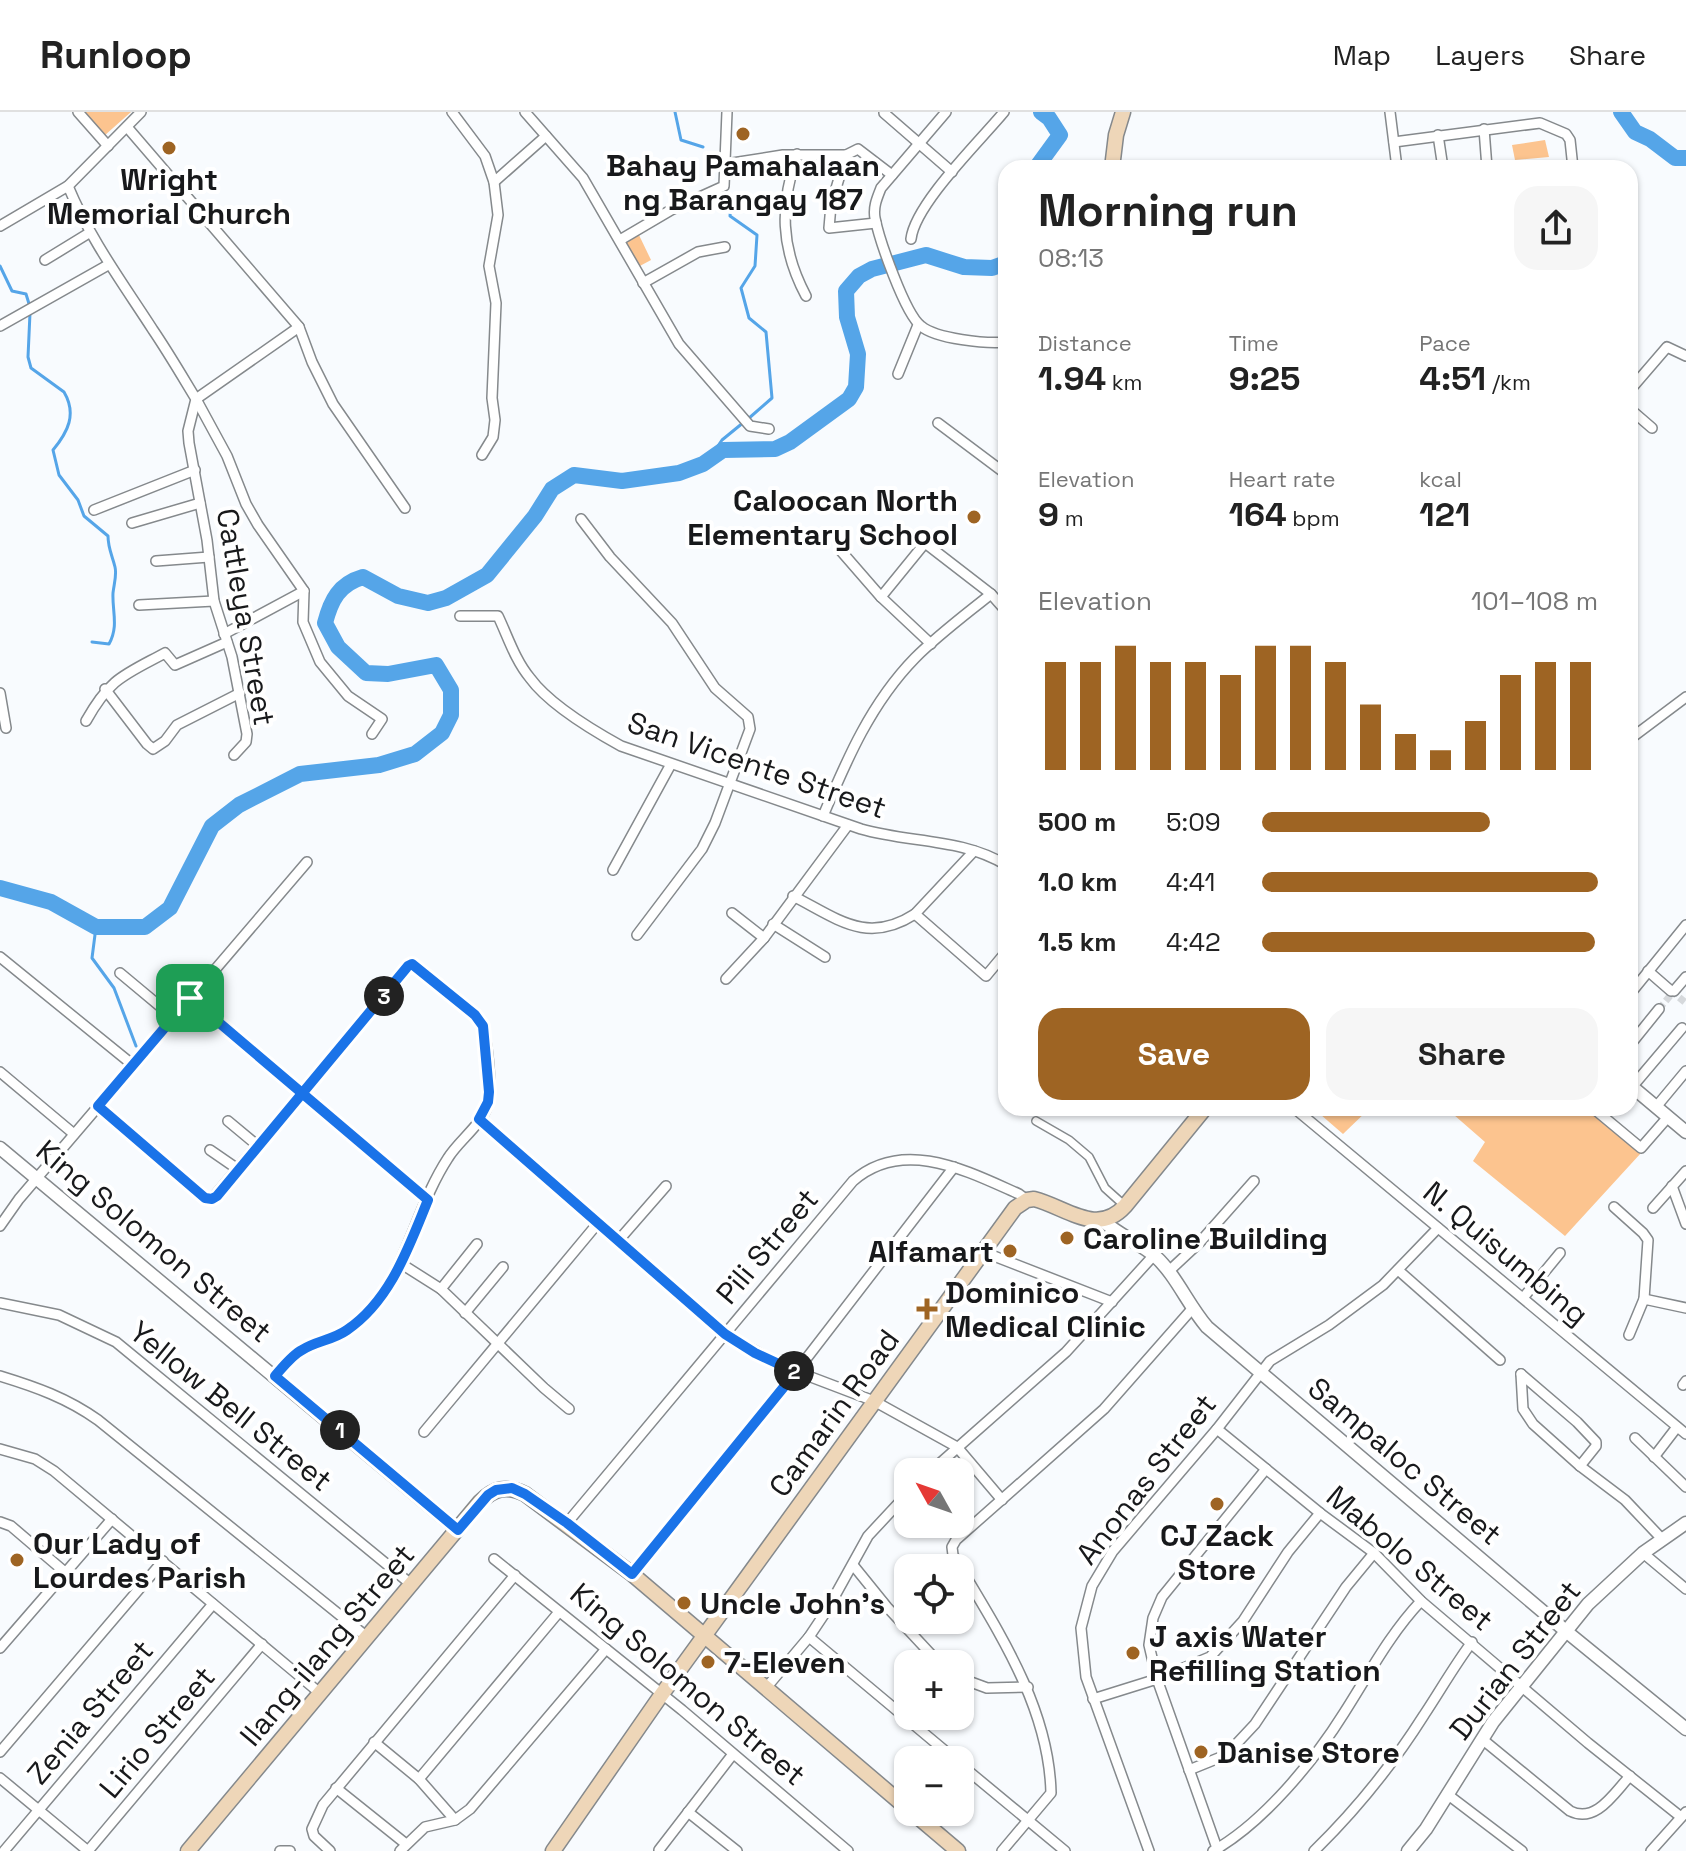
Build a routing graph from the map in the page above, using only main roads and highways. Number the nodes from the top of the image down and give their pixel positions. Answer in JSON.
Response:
{"nodes":[{"id":1,"x":1123,"y":112,"type":"edge"},
{"id":2,"x":1113,"y":160,"type":"edge"},
{"id":3,"x":1198,"y":1116,"type":"edge"},
{"id":4,"x":705,"y":1636,"type":"junction"},
{"id":5,"x":894,"y":1796,"type":"edge"},
{"id":6,"x":929,"y":1826,"type":"edge"},
{"id":7,"x":188,"y":1851,"type":"edge"},
{"id":8,"x":553,"y":1851,"type":"edge"},
{"id":9,"x":958,"y":1851,"type":"edge"}],
"edges":[{"from":1,"to":2,"type":"main road"},
{"from":3,"to":4,"type":"main road","name":"Camarin Road"},
{"from":4,"to":5,"type":"main road","name":"Ilang-ilang Street"},
{"from":4,"to":7,"type":"main road","name":"Ilang-ilang Street"},
{"from":4,"to":8,"type":"main road","name":"Camarin Road"},
{"from":6,"to":9,"type":"main road","name":"Ilang-ilang Street"}]}
